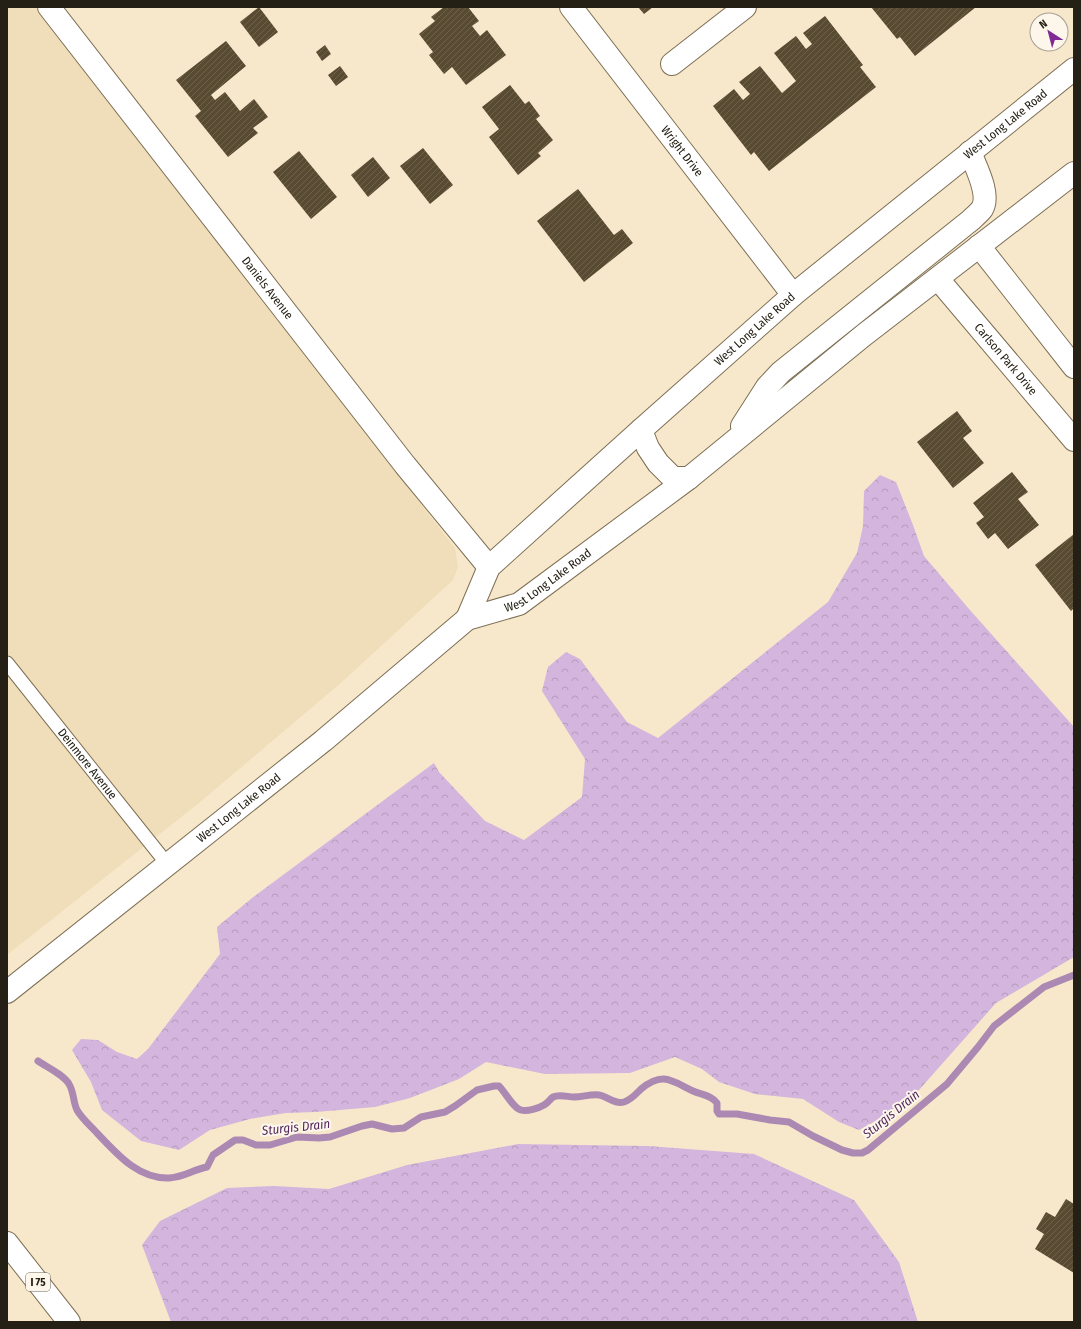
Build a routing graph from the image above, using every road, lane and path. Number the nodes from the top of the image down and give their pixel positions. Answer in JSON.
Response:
{"nodes":[{"id":1,"x":49,"y":7,"type":"edge"},
{"id":2,"x":571,"y":7,"type":"edge"},
{"id":3,"x":745,"y":7,"type":"edge"},
{"id":4,"x":672,"y":64,"type":"dead end"},
{"id":5,"x":1074,"y":69,"type":"edge"},
{"id":6,"x":970,"y":152,"type":"junction"},
{"id":7,"x":1074,"y":173,"type":"edge"},
{"id":8,"x":980,"y":246,"type":"junction"},
{"id":9,"x":938,"y":279,"type":"junction"},
{"id":10,"x":793,"y":295,"type":"junction"},
{"id":11,"x":1074,"y":367,"type":"edge"},
{"id":12,"x":641,"y":430,"type":"junction"},
{"id":13,"x":1074,"y":440,"type":"edge"},
{"id":14,"x":731,"y":444,"type":"junction"},
{"id":15,"x":689,"y":478,"type":"junction"},
{"id":16,"x":489,"y":567,"type":"junction"},
{"id":17,"x":467,"y":619,"type":"junction"},
{"id":18,"x":7,"y":663,"type":"edge"},
{"id":19,"x":168,"y":864,"type":"junction"},
{"id":20,"x":7,"y":992,"type":"edge"},
{"id":21,"x":7,"y":1243,"type":"edge"},
{"id":22,"x":69,"y":1322,"type":"edge"}],
"edges":[{"from":1,"to":16,"type":"main road","name":"Daniels Avenue"},
{"from":2,"to":10,"type":"main road","name":"Wright Drive"},
{"from":3,"to":4,"type":"main road"},
{"from":5,"to":6,"type":"main road","name":"West Long Lake Road"},
{"from":6,"to":10,"type":"main road","name":"West Long Lake Road"},
{"from":6,"to":14,"type":"main road"},
{"from":7,"to":8,"type":"main road","name":"West Long Lake Road"},
{"from":8,"to":9,"type":"main road","name":"West Long Lake Road"},
{"from":8,"to":11,"type":"main road"},
{"from":9,"to":13,"type":"main road","name":"Carlson Park Drive"},
{"from":9,"to":14,"type":"main road","name":"West Long Lake Road"},
{"from":10,"to":12,"type":"main road","name":"West Long Lake Road"},
{"from":12,"to":15,"type":"main road"},
{"from":12,"to":16,"type":"main road","name":"West Long Lake Road"},
{"from":14,"to":15,"type":"main road","name":"West Long Lake Road"},
{"from":15,"to":17,"type":"main road","name":"West Long Lake Road"},
{"from":16,"to":17,"type":"main road","name":"West Long Lake Road"},
{"from":17,"to":19,"type":"main road","name":"West Long Lake Road"},
{"from":18,"to":19,"type":"lane","name":"Deinmore Avenue"},
{"from":19,"to":20,"type":"main road","name":"West Long Lake Road"},
{"from":21,"to":22,"type":"main road","number":"I 75"}]}
